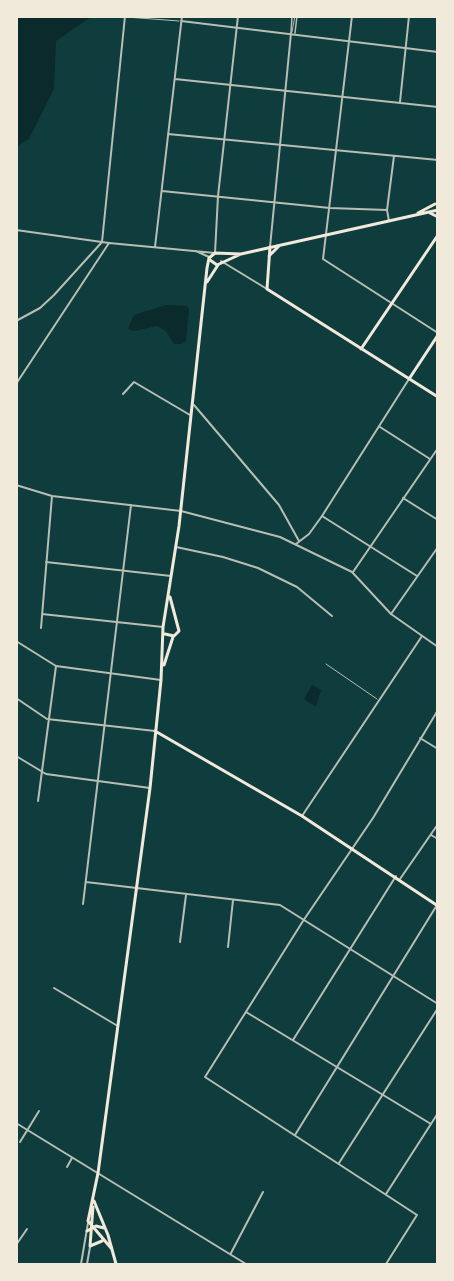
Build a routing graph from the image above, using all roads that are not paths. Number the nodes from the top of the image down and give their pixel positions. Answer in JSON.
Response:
{"nodes":[{"id":1,"x":182,"y":16,"type":"edge"},
{"id":2,"x":238,"y":16,"type":"edge"},
{"id":3,"x":295,"y":16,"type":"edge"},
{"id":4,"x":352,"y":16,"type":"edge"},
{"id":5,"x":409,"y":16,"type":"edge"},
{"id":6,"x":125,"y":17,"type":"edge"},
{"id":7,"x":181,"y":21,"type":"junction"},
{"id":8,"x":236,"y":28,"type":"junction"},
{"id":9,"x":291,"y":33,"type":"junction"},
{"id":10,"x":295,"y":34,"type":"junction"},
{"id":11,"x":349,"y":41,"type":"junction"},
{"id":12,"x":405,"y":47,"type":"junction"},
{"id":13,"x":438,"y":52,"type":"edge"},
{"id":14,"x":175,"y":79,"type":"junction"},
{"id":15,"x":230,"y":85,"type":"junction"},
{"id":16,"x":284,"y":90,"type":"junction"},
{"id":17,"x":343,"y":96,"type":"junction"},
{"id":18,"x":400,"y":102,"type":"junction"},
{"id":19,"x":438,"y":107,"type":"edge"},
{"id":20,"x":168,"y":134,"type":"junction"},
{"id":21,"x":225,"y":140,"type":"junction"},
{"id":22,"x":281,"y":146,"type":"junction"},
{"id":23,"x":336,"y":151,"type":"junction"},
{"id":24,"x":394,"y":156,"type":"junction"},
{"id":25,"x":438,"y":160,"type":"edge"},
{"id":26,"x":162,"y":191,"type":"junction"},
{"id":27,"x":218,"y":196,"type":"junction"},
{"id":28,"x":275,"y":202,"type":"junction"},
{"id":29,"x":436,"y":202,"type":"edge"},
{"id":30,"x":330,"y":208,"type":"junction"},
{"id":31,"x":387,"y":210,"type":"junction"},
{"id":32,"x":438,"y":210,"type":"edge"},
{"id":33,"x":428,"y":212,"type":"junction"},
{"id":34,"x":415,"y":214,"type":"junction"},
{"id":35,"x":438,"y":217,"type":"edge"},
{"id":36,"x":389,"y":221,"type":"junction"},
{"id":37,"x":16,"y":230,"type":"edge"},
{"id":38,"x":326,"y":234,"type":"junction"},
{"id":39,"x":438,"y":235,"type":"edge"},
{"id":40,"x":102,"y":242,"type":"junction"},
{"id":41,"x":109,"y":243,"type":"junction"},
{"id":42,"x":281,"y":245,"type":"junction"},
{"id":43,"x":155,"y":247,"type":"junction"},
{"id":44,"x":270,"y":247,"type":"junction"},
{"id":45,"x":196,"y":251,"type":"junction"},
{"id":46,"x":214,"y":253,"type":"junction"},
{"id":47,"x":241,"y":254,"type":"junction"},
{"id":48,"x":209,"y":258,"type":"junction"},
{"id":49,"x":268,"y":258,"type":"junction"},
{"id":50,"x":221,"y":261,"type":"junction"},
{"id":51,"x":206,"y":284,"type":"junction"},
{"id":52,"x":267,"y":289,"type":"junction"},
{"id":53,"x":392,"y":304,"type":"junction"},
{"id":54,"x":16,"y":321,"type":"edge"},
{"id":55,"x":438,"y":334,"type":"edge"},
{"id":56,"x":361,"y":349,"type":"junction"},
{"id":57,"x":409,"y":379,"type":"junction"},
{"id":58,"x":16,"y":384,"type":"edge"},
{"id":59,"x":123,"y":394,"type":"dead end"},
{"id":60,"x":438,"y":397,"type":"edge"},
{"id":61,"x":194,"y":405,"type":"junction"},
{"id":62,"x":192,"y":417,"type":"junction"},
{"id":63,"x":380,"y":428,"type":"junction"},
{"id":64,"x":438,"y":448,"type":"edge"},
{"id":65,"x":429,"y":459,"type":"junction"},
{"id":66,"x":16,"y":485,"type":"edge"},
{"id":67,"x":52,"y":496,"type":"junction"},
{"id":68,"x":403,"y":498,"type":"junction"},
{"id":69,"x":130,"y":505,"type":"junction"},
{"id":70,"x":181,"y":511,"type":"junction"},
{"id":71,"x":322,"y":516,"type":"junction"},
{"id":72,"x":438,"y":520,"type":"edge"},
{"id":73,"x":298,"y":542,"type":"junction"},
{"id":74,"x":176,"y":547,"type":"junction"},
{"id":75,"x":438,"y":547,"type":"edge"},
{"id":76,"x":369,"y":548,"type":"junction"},
{"id":77,"x":46,"y":562,"type":"junction"},
{"id":78,"x":123,"y":571,"type":"junction"},
{"id":79,"x":352,"y":572,"type":"junction"},
{"id":80,"x":171,"y":576,"type":"junction"},
{"id":81,"x":417,"y":576,"type":"junction"},
{"id":82,"x":169,"y":595,"type":"junction"},
{"id":83,"x":42,"y":614,"type":"junction"},
{"id":84,"x":391,"y":614,"type":"junction"},
{"id":85,"x":332,"y":616,"type":"dead end"},
{"id":86,"x":118,"y":622,"type":"junction"},
{"id":87,"x":166,"y":622,"type":"junction"},
{"id":88,"x":177,"y":624,"type":"junction"},
{"id":89,"x":163,"y":627,"type":"junction"},
{"id":90,"x":41,"y":628,"type":"dead end"},
{"id":91,"x":164,"y":633,"type":"junction"},
{"id":92,"x":174,"y":636,"type":"junction"},
{"id":93,"x":422,"y":636,"type":"junction"},
{"id":94,"x":16,"y":641,"type":"edge"},
{"id":95,"x":438,"y":647,"type":"edge"},
{"id":96,"x":326,"y":664,"type":"dead end"},
{"id":97,"x":56,"y":666,"type":"junction"},
{"id":98,"x":162,"y":669,"type":"junction"},
{"id":99,"x":111,"y":674,"type":"junction"},
{"id":100,"x":161,"y":680,"type":"junction"},
{"id":101,"x":16,"y":698,"type":"edge"},
{"id":102,"x":378,"y":700,"type":"junction"},
{"id":103,"x":438,"y":710,"type":"edge"},
{"id":104,"x":47,"y":719,"type":"junction"},
{"id":105,"x":105,"y":724,"type":"junction"},
{"id":106,"x":155,"y":731,"type":"junction"},
{"id":107,"x":420,"y":738,"type":"junction"},
{"id":108,"x":438,"y":749,"type":"edge"},
{"id":109,"x":16,"y":756,"type":"edge"},
{"id":110,"x":41,"y":772,"type":"junction"},
{"id":111,"x":99,"y":782,"type":"junction"},
{"id":112,"x":150,"y":788,"type":"junction"},
{"id":113,"x":38,"y":801,"type":"dead end"},
{"id":114,"x":302,"y":816,"type":"junction"},
{"id":115,"x":438,"y":824,"type":"edge"},
{"id":116,"x":431,"y":835,"type":"junction"},
{"id":117,"x":438,"y":839,"type":"edge"},
{"id":118,"x":351,"y":847,"type":"junction"},
{"id":119,"x":396,"y":876,"type":"junction"},
{"id":120,"x":400,"y":879,"type":"junction"},
{"id":121,"x":86,"y":882,"type":"junction"},
{"id":122,"x":135,"y":888,"type":"junction"},
{"id":123,"x":186,"y":895,"type":"junction"},
{"id":124,"x":233,"y":900,"type":"junction"},
{"id":125,"x":83,"y":904,"type":"dead end"},
{"id":126,"x":437,"y":905,"type":"edge"},
{"id":127,"x":303,"y":921,"type":"junction"},
{"id":128,"x":180,"y":942,"type":"dead end"},
{"id":129,"x":228,"y":947,"type":"dead end"},
{"id":130,"x":348,"y":948,"type":"junction"},
{"id":131,"x":390,"y":977,"type":"junction"},
{"id":132,"x":54,"y":988,"type":"dead end"},
{"id":133,"x":438,"y":1006,"type":"edge"},
{"id":134,"x":246,"y":1011,"type":"junction"},
{"id":135,"x":116,"y":1025,"type":"junction"},
{"id":136,"x":293,"y":1040,"type":"junction"},
{"id":137,"x":337,"y":1067,"type":"junction"},
{"id":138,"x":384,"y":1095,"type":"junction"},
{"id":139,"x":39,"y":1111,"type":"dead end"},
{"id":140,"x":438,"y":1113,"type":"edge"},
{"id":141,"x":16,"y":1123,"type":"edge"},
{"id":142,"x":431,"y":1124,"type":"junction"},
{"id":143,"x":28,"y":1131,"type":"junction"},
{"id":144,"x":295,"y":1135,"type":"junction"},
{"id":145,"x":20,"y":1142,"type":"dead end"},
{"id":146,"x":72,"y":1158,"type":"junction"},
{"id":147,"x":339,"y":1163,"type":"junction"},
{"id":148,"x":66,"y":1167,"type":"dead end"},
{"id":149,"x":98,"y":1173,"type":"junction"},
{"id":150,"x":263,"y":1192,"type":"dead end"},
{"id":151,"x":387,"y":1194,"type":"junction"},
{"id":152,"x":93,"y":1199,"type":"junction"},
{"id":153,"x":88,"y":1221,"type":"junction"},
{"id":154,"x":93,"y":1228,"type":"junction"},
{"id":155,"x":27,"y":1229,"type":"dead end"},
{"id":156,"x":106,"y":1229,"type":"junction"},
{"id":157,"x":87,"y":1232,"type":"junction"},
{"id":158,"x":103,"y":1241,"type":"junction"},
{"id":159,"x":16,"y":1245,"type":"edge"},
{"id":160,"x":90,"y":1246,"type":"junction"},
{"id":161,"x":111,"y":1248,"type":"junction"},
{"id":162,"x":231,"y":1254,"type":"junction"},
{"id":163,"x":81,"y":1264,"type":"edge"},
{"id":164,"x":87,"y":1264,"type":"edge"},
{"id":165,"x":116,"y":1264,"type":"edge"},
{"id":166,"x":246,"y":1264,"type":"edge"},
{"id":167,"x":386,"y":1264,"type":"edge"}],
"edges":[{"from":1,"to":7,"type":"street"},
{"from":2,"to":8,"type":"street"},
{"from":3,"to":9,"type":"street"},
{"from":3,"to":10,"type":"street"},
{"from":4,"to":11,"type":"street"},
{"from":5,"to":12,"type":"street"},
{"from":6,"to":7,"type":"lane"},
{"from":6,"to":40,"type":"street"},
{"from":7,"to":8,"type":"street"},
{"from":7,"to":14,"type":"street"},
{"from":8,"to":9,"type":"street"},
{"from":8,"to":15,"type":"street"},
{"from":9,"to":10,"type":"street"},
{"from":9,"to":16,"type":"street"},
{"from":10,"to":11,"type":"street"},
{"from":11,"to":12,"type":"street"},
{"from":11,"to":17,"type":"street"},
{"from":12,"to":13,"type":"street"},
{"from":12,"to":18,"type":"street"},
{"from":14,"to":15,"type":"street"},
{"from":14,"to":20,"type":"street"},
{"from":15,"to":16,"type":"street"},
{"from":15,"to":21,"type":"street"},
{"from":16,"to":17,"type":"street"},
{"from":16,"to":22,"type":"street"},
{"from":17,"to":18,"type":"street"},
{"from":17,"to":23,"type":"street"},
{"from":18,"to":19,"type":"street"},
{"from":20,"to":21,"type":"street"},
{"from":20,"to":26,"type":"street"},
{"from":21,"to":22,"type":"street"},
{"from":21,"to":27,"type":"street"},
{"from":22,"to":23,"type":"street"},
{"from":22,"to":28,"type":"street"},
{"from":23,"to":24,"type":"street"},
{"from":23,"to":30,"type":"street"},
{"from":24,"to":25,"type":"street"},
{"from":24,"to":31,"type":"street"},
{"from":26,"to":27,"type":"street"},
{"from":26,"to":43,"type":"street"},
{"from":27,"to":28,"type":"street"},
{"from":27,"to":46,"type":"street"},
{"from":28,"to":30,"type":"street"},
{"from":28,"to":44,"type":"street"},
{"from":29,"to":32,"type":"main road"},
{"from":29,"to":34,"type":"main road"},
{"from":30,"to":31,"type":"street"},
{"from":30,"to":38,"type":"street"},
{"from":31,"to":36,"type":"street"},
{"from":32,"to":33,"type":"main road"},
{"from":33,"to":34,"type":"main road"},
{"from":33,"to":35,"type":"main road"},
{"from":34,"to":36,"type":"main road"},
{"from":36,"to":38,"type":"main road"},
{"from":37,"to":40,"type":"street"},
{"from":38,"to":42,"type":"main road"},
{"from":38,"to":53,"type":"street"},
{"from":39,"to":53,"type":"main road"},
{"from":40,"to":41,"type":"street"},
{"from":40,"to":54,"type":"street"},
{"from":41,"to":43,"type":"street"},
{"from":41,"to":58,"type":"street"},
{"from":42,"to":44,"type":"main road"},
{"from":42,"to":49,"type":"main road"},
{"from":43,"to":45,"type":"street"},
{"from":44,"to":47,"type":"main road"},
{"from":44,"to":49,"type":"main road"},
{"from":45,"to":46,"type":"street"},
{"from":45,"to":48,"type":"street"},
{"from":46,"to":47,"type":"main road"},
{"from":46,"to":48,"type":"main road"},
{"from":46,"to":50,"type":"main road"},
{"from":47,"to":50,"type":"main road"},
{"from":48,"to":50,"type":"main road"},
{"from":48,"to":51,"type":"main road"},
{"from":49,"to":52,"type":"main road"},
{"from":50,"to":51,"type":"main road"},
{"from":50,"to":52,"type":"street"},
{"from":51,"to":61,"type":"main road"},
{"from":52,"to":56,"type":"main road"},
{"from":53,"to":55,"type":"street"},
{"from":53,"to":56,"type":"main road"},
{"from":55,"to":57,"type":"main road"},
{"from":56,"to":57,"type":"main road"},
{"from":57,"to":60,"type":"main road"},
{"from":57,"to":63,"type":"street"},
{"from":59,"to":62,"type":"street"},
{"from":61,"to":62,"type":"main road"},
{"from":61,"to":73,"type":"street"},
{"from":62,"to":70,"type":"main road"},
{"from":63,"to":65,"type":"street"},
{"from":63,"to":71,"type":"street"},
{"from":64,"to":65,"type":"street"},
{"from":65,"to":68,"type":"street"},
{"from":66,"to":67,"type":"street"},
{"from":67,"to":69,"type":"street"},
{"from":67,"to":77,"type":"street"},
{"from":68,"to":72,"type":"street"},
{"from":68,"to":76,"type":"street"},
{"from":69,"to":70,"type":"street"},
{"from":69,"to":78,"type":"street"},
{"from":70,"to":73,"type":"street"},
{"from":70,"to":74,"type":"main road"},
{"from":71,"to":73,"type":"street"},
{"from":71,"to":76,"type":"street"},
{"from":73,"to":79,"type":"street"},
{"from":74,"to":80,"type":"main road"},
{"from":74,"to":85,"type":"street"},
{"from":75,"to":81,"type":"street"},
{"from":76,"to":79,"type":"street"},
{"from":76,"to":81,"type":"street"},
{"from":77,"to":78,"type":"street"},
{"from":77,"to":83,"type":"street"},
{"from":78,"to":80,"type":"street"},
{"from":78,"to":86,"type":"street"},
{"from":79,"to":84,"type":"street"},
{"from":80,"to":82,"type":"main road"},
{"from":81,"to":84,"type":"street"},
{"from":82,"to":87,"type":"main road"},
{"from":82,"to":88,"type":"main road"},
{"from":83,"to":86,"type":"street"},
{"from":83,"to":90,"type":"street"},
{"from":84,"to":93,"type":"street"},
{"from":86,"to":89,"type":"street"},
{"from":86,"to":99,"type":"street"},
{"from":87,"to":88,"type":"main road"},
{"from":87,"to":89,"type":"main road"},
{"from":88,"to":92,"type":"main road"},
{"from":89,"to":91,"type":"main road"},
{"from":91,"to":92,"type":"main road"},
{"from":91,"to":98,"type":"main road"},
{"from":92,"to":98,"type":"main road"},
{"from":93,"to":95,"type":"street"},
{"from":93,"to":102,"type":"street"},
{"from":94,"to":97,"type":"street"},
{"from":96,"to":102,"type":"lane"},
{"from":97,"to":99,"type":"street"},
{"from":97,"to":104,"type":"street"},
{"from":98,"to":100,"type":"main road"},
{"from":99,"to":100,"type":"street"},
{"from":99,"to":105,"type":"street"},
{"from":100,"to":106,"type":"main road"},
{"from":101,"to":104,"type":"street"},
{"from":102,"to":114,"type":"street"},
{"from":103,"to":107,"type":"street"},
{"from":104,"to":105,"type":"street"},
{"from":104,"to":110,"type":"street"},
{"from":105,"to":106,"type":"street"},
{"from":105,"to":111,"type":"street"},
{"from":106,"to":112,"type":"main road"},
{"from":106,"to":114,"type":"main road"},
{"from":107,"to":108,"type":"street"},
{"from":107,"to":118,"type":"street"},
{"from":109,"to":110,"type":"street"},
{"from":110,"to":111,"type":"street"},
{"from":110,"to":113,"type":"street"},
{"from":111,"to":112,"type":"street"},
{"from":111,"to":121,"type":"street"},
{"from":112,"to":122,"type":"main road"},
{"from":114,"to":118,"type":"main road"},
{"from":115,"to":116,"type":"street"},
{"from":116,"to":117,"type":"street"},
{"from":116,"to":120,"type":"street"},
{"from":118,"to":119,"type":"main road"},
{"from":118,"to":127,"type":"street"},
{"from":119,"to":120,"type":"main road"},
{"from":119,"to":130,"type":"street"},
{"from":120,"to":126,"type":"main road"},
{"from":121,"to":122,"type":"street"},
{"from":121,"to":125,"type":"street"},
{"from":122,"to":123,"type":"street"},
{"from":122,"to":135,"type":"main road"},
{"from":123,"to":124,"type":"street"},
{"from":123,"to":128,"type":"street"},
{"from":124,"to":127,"type":"street"},
{"from":124,"to":129,"type":"street"},
{"from":126,"to":131,"type":"street"},
{"from":127,"to":130,"type":"street"},
{"from":127,"to":134,"type":"street"},
{"from":130,"to":131,"type":"street"},
{"from":130,"to":136,"type":"street"},
{"from":131,"to":133,"type":"street"},
{"from":131,"to":137,"type":"street"},
{"from":132,"to":135,"type":"street"},
{"from":133,"to":138,"type":"street"},
{"from":134,"to":136,"type":"street"},
{"from":134,"to":144,"type":"street"},
{"from":135,"to":149,"type":"main road"},
{"from":136,"to":137,"type":"street"},
{"from":137,"to":138,"type":"street"},
{"from":137,"to":144,"type":"street"},
{"from":138,"to":142,"type":"street"},
{"from":138,"to":147,"type":"street"},
{"from":139,"to":143,"type":"street"},
{"from":140,"to":142,"type":"street"},
{"from":141,"to":143,"type":"street"},
{"from":142,"to":151,"type":"street"},
{"from":143,"to":145,"type":"street"},
{"from":143,"to":146,"type":"street"},
{"from":144,"to":147,"type":"street"},
{"from":146,"to":148,"type":"street"},
{"from":146,"to":149,"type":"street"},
{"from":147,"to":151,"type":"street"},
{"from":149,"to":152,"type":"main road"},
{"from":149,"to":162,"type":"street"},
{"from":150,"to":162,"type":"street"},
{"from":151,"to":167,"type":"street"},
{"from":152,"to":153,"type":"main road"},
{"from":152,"to":154,"type":"main road"},
{"from":152,"to":156,"type":"main road"},
{"from":153,"to":154,"type":"main road"},
{"from":153,"to":157,"type":"street"},
{"from":154,"to":156,"type":"main road"},
{"from":154,"to":157,"type":"main road"},
{"from":154,"to":158,"type":"main road"},
{"from":154,"to":160,"type":"main road"},
{"from":155,"to":159,"type":"street"},
{"from":156,"to":161,"type":"main road"},
{"from":157,"to":163,"type":"street"},
{"from":158,"to":160,"type":"main road"},
{"from":158,"to":161,"type":"main road"},
{"from":160,"to":164,"type":"street"},
{"from":161,"to":165,"type":"main road"},
{"from":162,"to":166,"type":"street"}]}
